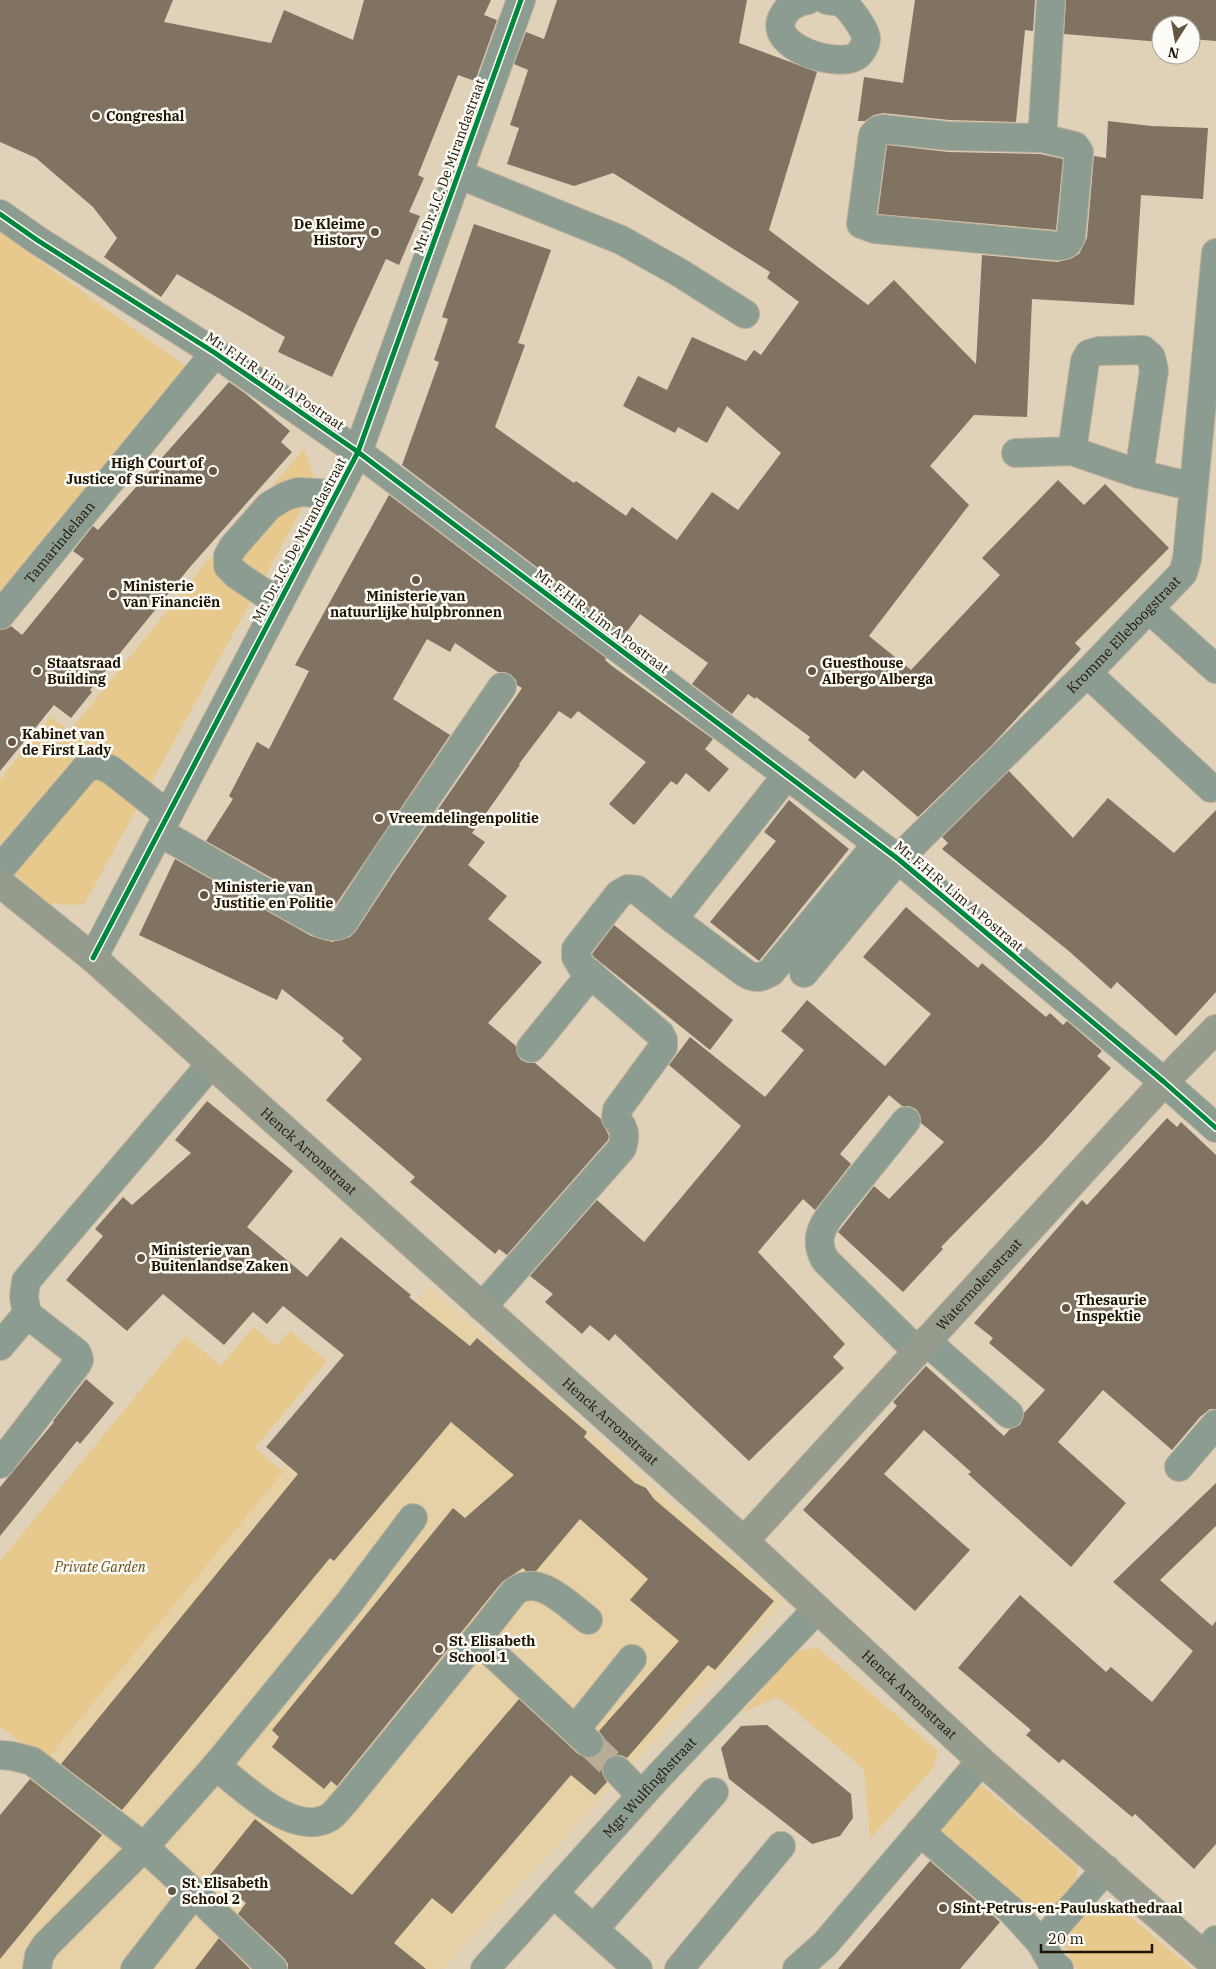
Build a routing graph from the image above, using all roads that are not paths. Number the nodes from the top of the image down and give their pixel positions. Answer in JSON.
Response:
{"nodes":[{"id":1,"x":521,"y":0,"type":"edge"},
{"id":2,"x":808,"y":0,"type":"edge"},
{"id":3,"x":1051,"y":0,"type":"edge"},
{"id":4,"x":837,"y":1,"type":"edge"},
{"id":5,"x":1042,"y":138,"type":"junction"},
{"id":6,"x":458,"y":174,"type":"junction"},
{"id":7,"x":0,"y":214,"type":"edge"},
{"id":8,"x":1216,"y":253,"type":"edge"},
{"id":9,"x":745,"y":314,"type":"dead end"},
{"id":10,"x":215,"y":353,"type":"junction"},
{"id":11,"x":1072,"y":451,"type":"junction"},
{"id":12,"x":358,"y":452,"type":"junction"},
{"id":13,"x":1016,"y":453,"type":"dead end"},
{"id":14,"x":1139,"y":474,"type":"junction"},
{"id":15,"x":1194,"y":484,"type":"junction"},
{"id":16,"x":336,"y":494,"type":"junction"},
{"id":17,"x":279,"y":603,"type":"junction"},
{"id":18,"x":1149,"y":609,"type":"junction"},
{"id":19,"x":0,"y":615,"type":"edge"},
{"id":20,"x":1216,"y":669,"type":"edge"},
{"id":21,"x":1087,"y":673,"type":"junction"},
{"id":22,"x":502,"y":687,"type":"dead end"},
{"id":23,"x":787,"y":775,"type":"junction"},
{"id":24,"x":1211,"y":788,"type":"dead end"},
{"id":25,"x":164,"y":824,"type":"junction"},
{"id":26,"x":888,"y":851,"type":"junction"},
{"id":27,"x":0,"y":869,"type":"edge"},
{"id":28,"x":0,"y":882,"type":"edge"},
{"id":29,"x":673,"y":919,"type":"junction"},
{"id":30,"x":93,"y":958,"type":"junction"},
{"id":31,"x":804,"y":973,"type":"dead end"},
{"id":32,"x":591,"y":974,"type":"junction"},
{"id":33,"x":1216,"y":1030,"type":"edge"},
{"id":34,"x":531,"y":1048,"type":"dead end"},
{"id":35,"x":211,"y":1064,"type":"junction"},
{"id":36,"x":1164,"y":1082,"type":"junction"},
{"id":37,"x":906,"y":1122,"type":"dead end"},
{"id":38,"x":1216,"y":1128,"type":"edge"},
{"id":39,"x":482,"y":1307,"type":"junction"},
{"id":40,"x":27,"y":1314,"type":"junction"},
{"id":41,"x":0,"y":1346,"type":"edge"},
{"id":42,"x":922,"y":1346,"type":"junction"},
{"id":43,"x":1009,"y":1414,"type":"dead end"},
{"id":44,"x":1216,"y":1424,"type":"edge"},
{"id":45,"x":0,"y":1464,"type":"edge"},
{"id":46,"x":1179,"y":1467,"type":"dead end"},
{"id":47,"x":413,"y":1518,"type":"dead end"},
{"id":48,"x":744,"y":1541,"type":"junction"},
{"id":49,"x":817,"y":1609,"type":"junction"},
{"id":50,"x":588,"y":1620,"type":"dead end"},
{"id":51,"x":477,"y":1639,"type":"junction"},
{"id":52,"x":632,"y":1660,"type":"dead end"},
{"id":53,"x":0,"y":1755,"type":"edge"},
{"id":54,"x":981,"y":1761,"type":"junction"},
{"id":55,"x":216,"y":1766,"type":"junction"},
{"id":56,"x":617,"y":1770,"type":"tunnel mouth"},
{"id":57,"x":714,"y":1792,"type":"dead end"},
{"id":58,"x":641,"y":1795,"type":"junction"},
{"id":59,"x":920,"y":1832,"type":"junction"},
{"id":60,"x":781,"y":1846,"type":"dead end"},
{"id":61,"x":144,"y":1847,"type":"junction"},
{"id":62,"x":1106,"y":1870,"type":"junction"},
{"id":63,"x":194,"y":1893,"type":"junction"},
{"id":64,"x":553,"y":1893,"type":"junction"},
{"id":65,"x":594,"y":1929,"type":"junction"},
{"id":66,"x":1212,"y":1953,"type":"edge"},
{"id":67,"x":1049,"y":1961,"type":"edge"},
{"id":68,"x":38,"y":1969,"type":"edge"},
{"id":69,"x":135,"y":1969,"type":"edge"},
{"id":70,"x":273,"y":1969,"type":"edge"},
{"id":71,"x":485,"y":1969,"type":"edge"},
{"id":72,"x":638,"y":1969,"type":"edge"},
{"id":73,"x":679,"y":1969,"type":"edge"},
{"id":74,"x":797,"y":1969,"type":"edge"}],
"edges":[{"from":1,"to":6,"type":"street","name":"Mr. Dr. J.C. De Mirandastraat"},
{"from":2,"to":4,"type":"street"},
{"from":3,"to":5,"type":"street"},
{"from":5,"to":5,"type":"street"},
{"from":6,"to":9,"type":"street"},
{"from":6,"to":12,"type":"street","name":"Mr. Dr. J.C. De Mirandastraat"},
{"from":7,"to":10,"type":"street","name":"Mr. F.H.R. Lim A Postraat"},
{"from":8,"to":15,"type":"street","name":"Kromme Elleboogstraat"},
{"from":10,"to":12,"type":"street","name":"Mr. F.H.R. Lim A Postraat"},
{"from":10,"to":19,"type":"street","name":"Tamarindelaan"},
{"from":11,"to":13,"type":"street"},
{"from":11,"to":14,"type":"street"},
{"from":11,"to":14,"type":"street"},
{"from":12,"to":16,"type":"street","name":"Mr. Dr. J.C. De Mirandastraat"},
{"from":12,"to":23,"type":"street","name":"Mr. F.H.R. Lim A Postraat"},
{"from":14,"to":15,"type":"street"},
{"from":15,"to":18,"type":"street","name":"Kromme Elleboogstraat"},
{"from":16,"to":17,"type":"street","name":"Mr. Dr. J.C. De Mirandastraat"},
{"from":16,"to":17,"type":"street"},
{"from":17,"to":25,"type":"street","name":"Mr. Dr. J.C. De Mirandastraat"},
{"from":18,"to":20,"type":"street"},
{"from":18,"to":21,"type":"street","name":"Kromme Elleboogstraat"},
{"from":21,"to":24,"type":"street"},
{"from":21,"to":26,"type":"street","name":"Kromme Elleboogstraat"},
{"from":22,"to":25,"type":"street"},
{"from":23,"to":26,"type":"street","name":"Mr. F.H.R. Lim A Postraat"},
{"from":23,"to":29,"type":"street"},
{"from":25,"to":27,"type":"street"},
{"from":25,"to":30,"type":"street","name":"Mr. Dr. J.C. De Mirandastraat"},
{"from":26,"to":29,"type":"street"},
{"from":26,"to":31,"type":"street"},
{"from":26,"to":36,"type":"street","name":"Mr. F.H.R. Lim A Postraat"},
{"from":28,"to":30,"type":"main road","name":"Henck Arronstraat"},
{"from":29,"to":32,"type":"street"},
{"from":30,"to":35,"type":"main road","name":"Henck Arronstraat"},
{"from":32,"to":34,"type":"street"},
{"from":32,"to":39,"type":"street"},
{"from":33,"to":36,"type":"main road","name":"Watermolenstraat"},
{"from":35,"to":39,"type":"main road","name":"Henck Arronstraat"},
{"from":35,"to":40,"type":"street"},
{"from":36,"to":38,"type":"street","name":"Mr. F.H.R. Lim A Postraat"},
{"from":36,"to":42,"type":"main road","name":"Watermolenstraat"},
{"from":37,"to":42,"type":"street"},
{"from":39,"to":48,"type":"main road","name":"Henck Arronstraat"},
{"from":40,"to":41,"type":"street"},
{"from":40,"to":45,"type":"street"},
{"from":42,"to":43,"type":"street"},
{"from":42,"to":48,"type":"main road","name":"Watermolenstraat"},
{"from":44,"to":46,"type":"street"},
{"from":47,"to":55,"type":"street"},
{"from":48,"to":49,"type":"main road","name":"Henck Arronstraat"},
{"from":49,"to":54,"type":"main road","name":"Henck Arronstraat"},
{"from":49,"to":58,"type":"street","name":"Mgr. Wulfinghstraat"},
{"from":50,"to":51,"type":"street"},
{"from":51,"to":52,"type":"street"},
{"from":51,"to":55,"type":"street"},
{"from":53,"to":61,"type":"street"},
{"from":54,"to":59,"type":"street"},
{"from":54,"to":62,"type":"main road","name":"Henck Arronstraat"},
{"from":55,"to":61,"type":"street"},
{"from":56,"to":58,"type":"street"},
{"from":57,"to":65,"type":"street"},
{"from":58,"to":64,"type":"street","name":"Mgr. Wulfinghstraat"},
{"from":59,"to":67,"type":"street"},
{"from":59,"to":74,"type":"street"},
{"from":60,"to":73,"type":"street"},
{"from":61,"to":63,"type":"street"},
{"from":61,"to":68,"type":"street"},
{"from":62,"to":66,"type":"main road","name":"Henck Arronstraat"},
{"from":62,"to":67,"type":"street"},
{"from":63,"to":69,"type":"street"},
{"from":63,"to":70,"type":"street"},
{"from":64,"to":65,"type":"street"},
{"from":64,"to":71,"type":"street","name":"Mgr. Wulfinghstraat"},
{"from":65,"to":72,"type":"street"}]}
